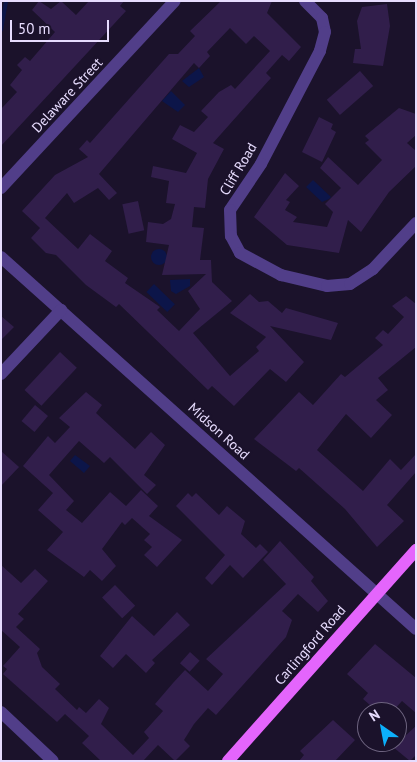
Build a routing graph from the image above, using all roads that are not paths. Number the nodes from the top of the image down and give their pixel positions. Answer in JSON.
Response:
{"nodes":[{"id":1,"x":175,"y":1,"type":"edge"},
{"id":2,"x":305,"y":1,"type":"edge"},
{"id":3,"x":1,"y":188,"type":"edge"},
{"id":4,"x":416,"y":223,"type":"edge"},
{"id":5,"x":1,"y":257,"type":"edge"},
{"id":6,"x":61,"y":310,"type":"junction"},
{"id":7,"x":1,"y":374,"type":"edge"},
{"id":8,"x":416,"y":550,"type":"edge"},
{"id":9,"x":376,"y":593,"type":"junction"},
{"id":10,"x":416,"y":629,"type":"edge"},
{"id":11,"x":1,"y":712,"type":"edge"},
{"id":12,"x":53,"y":761,"type":"edge"},
{"id":13,"x":228,"y":761,"type":"edge"}],
"edges":[{"from":1,"to":3,"type":"street","name":"Delaware Street"},
{"from":2,"to":4,"type":"street","name":"Cliff Road"},
{"from":5,"to":6,"type":"street","name":"Midson Road"},
{"from":6,"to":7,"type":"street"},
{"from":6,"to":9,"type":"street","name":"Midson Road"},
{"from":8,"to":9,"type":"main road","name":"Carlingford Road"},
{"from":9,"to":10,"type":"street","name":"Midson Road"},
{"from":9,"to":13,"type":"main road","name":"Carlingford Road"},
{"from":11,"to":12,"type":"street"}]}
